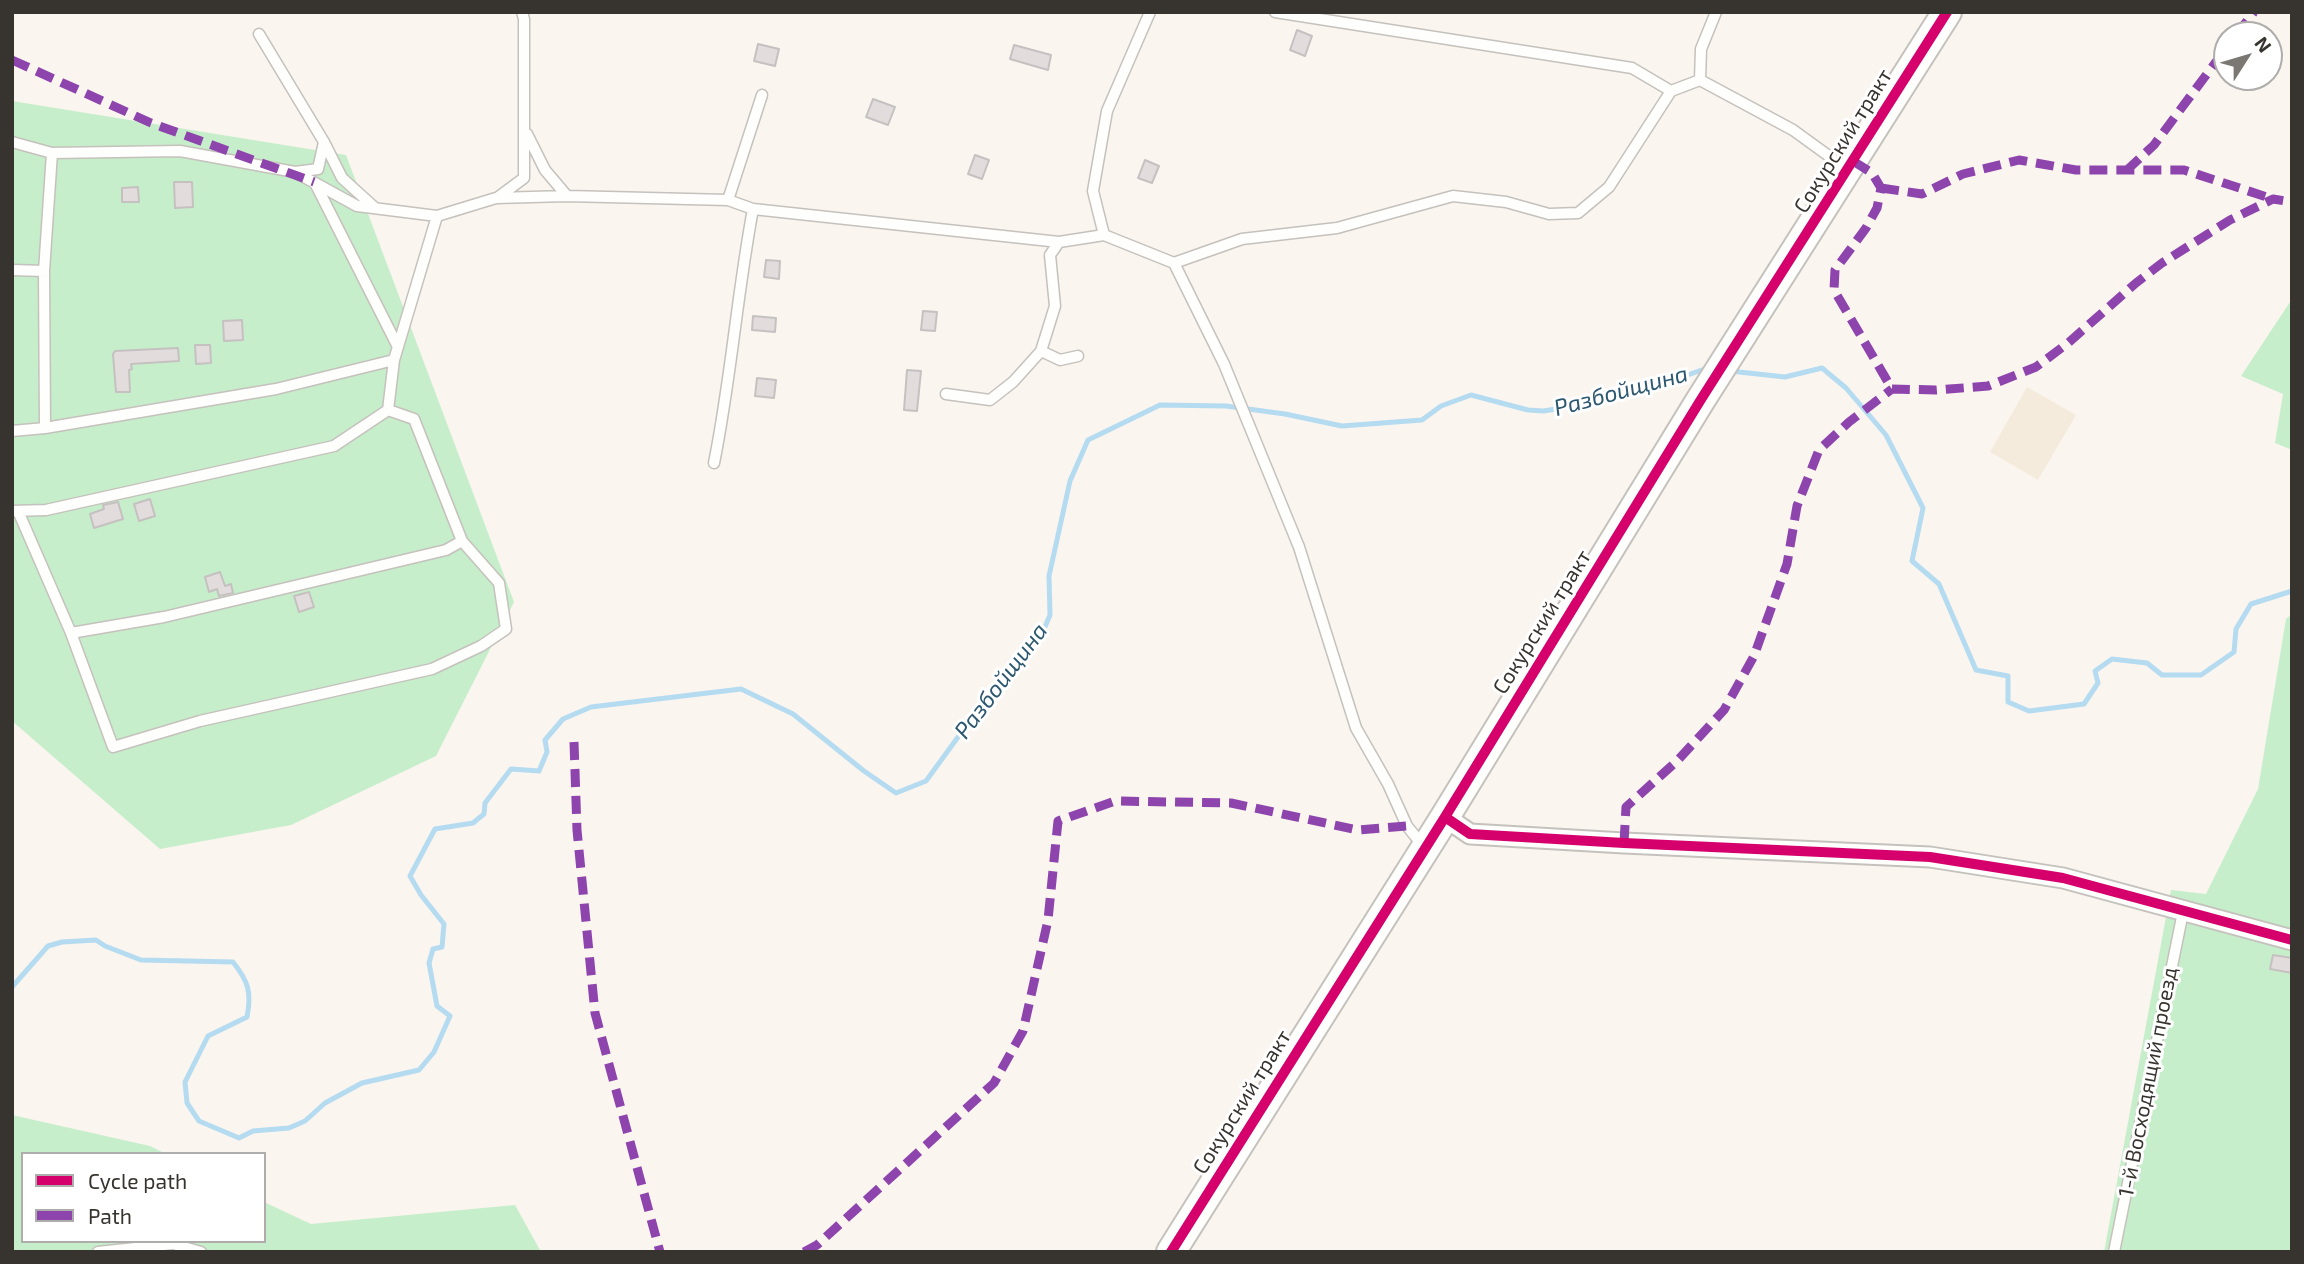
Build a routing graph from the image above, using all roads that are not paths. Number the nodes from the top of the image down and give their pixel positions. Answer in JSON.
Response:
{"nodes":[{"id":1,"x":522,"y":12,"type":"edge"},
{"id":2,"x":1150,"y":12,"type":"edge"},
{"id":3,"x":1275,"y":12,"type":"edge"},
{"id":4,"x":1716,"y":12,"type":"edge"},
{"id":5,"x":1947,"y":12,"type":"edge"},
{"id":6,"x":259,"y":34,"type":"dead end"},
{"id":7,"x":1700,"y":80,"type":"junction"},
{"id":8,"x":1671,"y":91,"type":"junction"},
{"id":9,"x":762,"y":95,"type":"dead end"},
{"id":10,"x":525,"y":130,"type":"junction"},
{"id":11,"x":12,"y":142,"type":"edge"},
{"id":12,"x":324,"y":142,"type":"junction"},
{"id":13,"x":51,"y":153,"type":"junction"},
{"id":14,"x":1848,"y":170,"type":"junction"},
{"id":15,"x":295,"y":172,"type":"junction"},
{"id":16,"x":314,"y":182,"type":"junction"},
{"id":17,"x":567,"y":196,"type":"junction"},
{"id":18,"x":496,"y":198,"type":"junction"},
{"id":19,"x":728,"y":200,"type":"junction"},
{"id":20,"x":375,"y":208,"type":"junction"},
{"id":21,"x":753,"y":209,"type":"junction"},
{"id":22,"x":437,"y":216,"type":"junction"},
{"id":23,"x":1104,"y":235,"type":"junction"},
{"id":24,"x":1059,"y":242,"type":"junction"},
{"id":25,"x":1174,"y":263,"type":"junction"},
{"id":26,"x":12,"y":270,"type":"edge"},
{"id":27,"x":44,"y":271,"type":"junction"},
{"id":28,"x":398,"y":347,"type":"junction"},
{"id":29,"x":1041,"y":351,"type":"junction"},
{"id":30,"x":1078,"y":356,"type":"dead end"},
{"id":31,"x":394,"y":360,"type":"junction"},
{"id":32,"x":946,"y":394,"type":"dead end"},
{"id":33,"x":388,"y":410,"type":"junction"},
{"id":34,"x":45,"y":428,"type":"junction"},
{"id":35,"x":12,"y":431,"type":"edge"},
{"id":36,"x":714,"y":463,"type":"dead end"},
{"id":37,"x":15,"y":511,"type":"edge"},
{"id":38,"x":463,"y":541,"type":"junction"},
{"id":39,"x":71,"y":633,"type":"junction"},
{"id":40,"x":1445,"y":817,"type":"junction"},
{"id":41,"x":1424,"y":848,"type":"junction"},
{"id":42,"x":2183,"y":912,"type":"junction"},
{"id":43,"x":2292,"y":940,"type":"edge"},
{"id":44,"x":98,"y":1252,"type":"edge"},
{"id":45,"x":201,"y":1252,"type":"edge"},
{"id":46,"x":1171,"y":1252,"type":"edge"},
{"id":47,"x":2114,"y":1252,"type":"edge"}],
"edges":[{"from":1,"to":10,"type":"lane"},
{"from":2,"to":23,"type":"lane"},
{"from":3,"to":8,"type":"lane"},
{"from":4,"to":7,"type":"lane"},
{"from":5,"to":14,"type":"street","name":"Сокурский тракт"},
{"from":6,"to":12,"type":"lane"},
{"from":7,"to":8,"type":"lane"},
{"from":7,"to":14,"type":"lane"},
{"from":8,"to":25,"type":"lane"},
{"from":9,"to":19,"type":"lane"},
{"from":10,"to":17,"type":"lane"},
{"from":10,"to":18,"type":"lane"},
{"from":11,"to":13,"type":"lane"},
{"from":12,"to":15,"type":"lane"},
{"from":12,"to":20,"type":"lane"},
{"from":13,"to":15,"type":"lane"},
{"from":13,"to":27,"type":"lane"},
{"from":14,"to":40,"type":"street","name":"Сокурский тракт"},
{"from":15,"to":16,"type":"lane"},
{"from":16,"to":20,"type":"lane"},
{"from":16,"to":28,"type":"lane"},
{"from":17,"to":18,"type":"lane"},
{"from":17,"to":19,"type":"lane"},
{"from":18,"to":22,"type":"lane"},
{"from":19,"to":21,"type":"lane"},
{"from":20,"to":22,"type":"lane"},
{"from":21,"to":24,"type":"lane"},
{"from":21,"to":36,"type":"lane"},
{"from":22,"to":28,"type":"lane"},
{"from":23,"to":24,"type":"lane"},
{"from":23,"to":25,"type":"lane"},
{"from":24,"to":29,"type":"lane"},
{"from":25,"to":41,"type":"lane"},
{"from":26,"to":27,"type":"lane"},
{"from":27,"to":34,"type":"lane"},
{"from":28,"to":31,"type":"lane"},
{"from":29,"to":30,"type":"lane"},
{"from":29,"to":32,"type":"lane"},
{"from":31,"to":33,"type":"lane"},
{"from":31,"to":34,"type":"lane"},
{"from":33,"to":37,"type":"lane"},
{"from":33,"to":38,"type":"lane"},
{"from":34,"to":35,"type":"lane"},
{"from":37,"to":39,"type":"lane"},
{"from":38,"to":39,"type":"lane"},
{"from":38,"to":39,"type":"lane"},
{"from":40,"to":41,"type":"street","name":"Сокурский тракт"},
{"from":40,"to":42,"type":"street"},
{"from":41,"to":46,"type":"street","name":"Сокурский тракт"},
{"from":42,"to":43,"type":"street"},
{"from":42,"to":47,"type":"lane","name":"1-й Восходящий проезд"},
{"from":44,"to":45,"type":"lane"}]}
